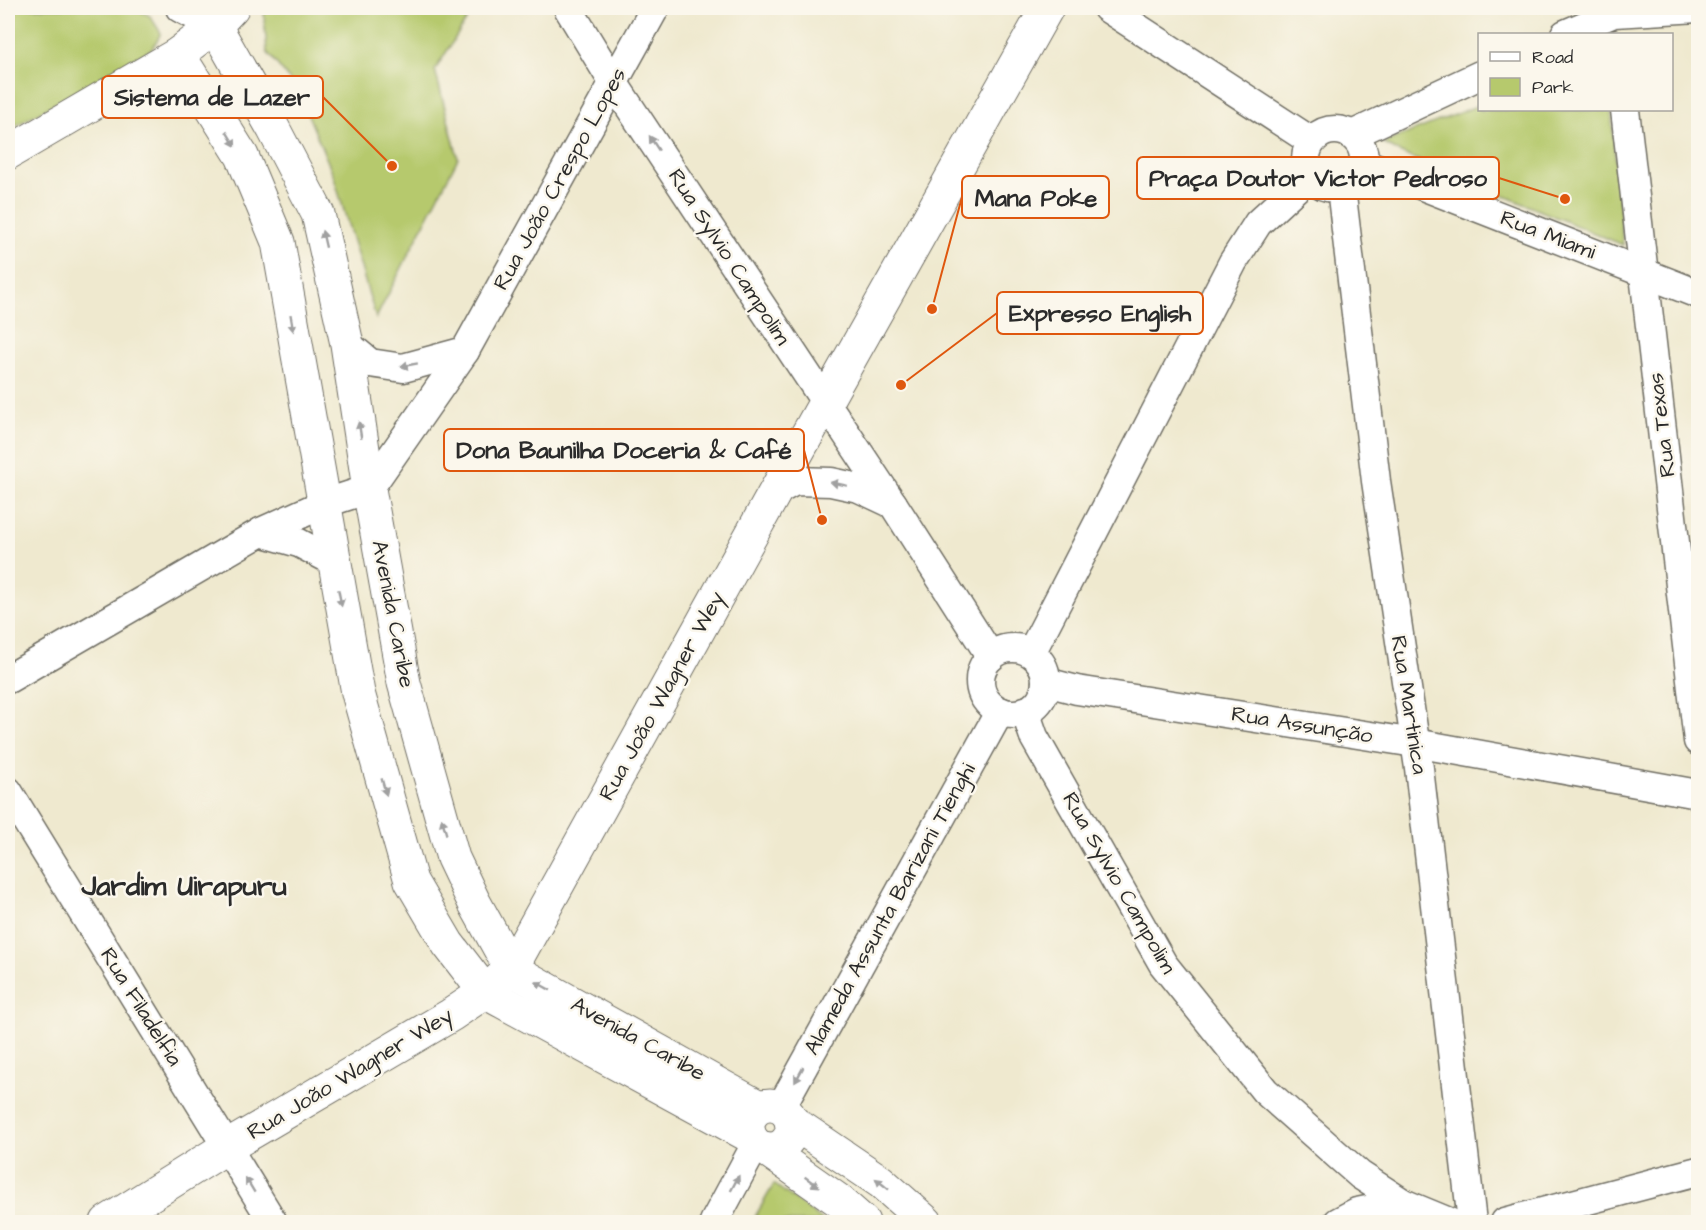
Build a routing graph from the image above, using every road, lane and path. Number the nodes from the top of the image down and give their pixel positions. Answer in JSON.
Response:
{"nodes":[{"id":1,"x":180,"y":8,"type":"edge"},
{"id":2,"x":568,"y":8,"type":"edge"},
{"id":3,"x":655,"y":8,"type":"edge"},
{"id":4,"x":1047,"y":8,"type":"edge"},
{"id":5,"x":1107,"y":8,"type":"edge"},
{"id":6,"x":1698,"y":8,"type":"edge"},
{"id":7,"x":223,"y":17,"type":"edge"},
{"id":8,"x":1614,"y":18,"type":"edge"},
{"id":9,"x":1568,"y":33,"type":"edge"},
{"id":10,"x":178,"y":54,"type":"junction"},
{"id":11,"x":1478,"y":75,"type":"edge"},
{"id":12,"x":614,"y":82,"type":"junction"},
{"id":13,"x":1625,"y":111,"type":"edge"},
{"id":14,"x":1352,"y":135,"type":"junction"},
{"id":15,"x":1311,"y":141,"type":"junction"},
{"id":16,"x":8,"y":153,"type":"edge"},
{"id":17,"x":1364,"y":163,"type":"junction"},
{"id":18,"x":1310,"y":175,"type":"junction"},
{"id":19,"x":1341,"y":188,"type":"junction"},
{"id":20,"x":1644,"y":273,"type":"junction"},
{"id":21,"x":1698,"y":294,"type":"edge"},
{"id":22,"x":347,"y":344,"type":"junction"},
{"id":23,"x":465,"y":351,"type":"junction"},
{"id":24,"x":825,"y":402,"type":"junction"},
{"id":25,"x":369,"y":489,"type":"junction"},
{"id":26,"x":775,"y":492,"type":"junction"},
{"id":27,"x":323,"y":504,"type":"junction"},
{"id":28,"x":893,"y":504,"type":"junction"},
{"id":29,"x":261,"y":532,"type":"junction"},
{"id":30,"x":333,"y":561,"type":"junction"},
{"id":31,"x":1031,"y":653,"type":"junction"},
{"id":32,"x":991,"y":657,"type":"junction"},
{"id":33,"x":8,"y":679,"type":"edge"},
{"id":34,"x":1046,"y":682,"type":"junction"},
{"id":35,"x":1013,"y":711,"type":"junction"},
{"id":36,"x":1698,"y":741,"type":"edge"},
{"id":37,"x":1415,"y":743,"type":"junction"},
{"id":38,"x":8,"y":791,"type":"edge"},
{"id":39,"x":1698,"y":794,"type":"edge"},
{"id":40,"x":511,"y":969,"type":"junction"},
{"id":41,"x":485,"y":992,"type":"junction"},
{"id":42,"x":767,"y":1127,"type":"junction"},
{"id":43,"x":227,"y":1147,"type":"junction"},
{"id":44,"x":1698,"y":1171,"type":"edge"},
{"id":45,"x":1403,"y":1203,"type":"junction"},
{"id":46,"x":107,"y":1222,"type":"edge"},
{"id":47,"x":273,"y":1222,"type":"edge"},
{"id":48,"x":714,"y":1222,"type":"edge"},
{"id":49,"x":863,"y":1222,"type":"edge"},
{"id":50,"x":926,"y":1222,"type":"edge"},
{"id":51,"x":1338,"y":1222,"type":"edge"},
{"id":52,"x":1449,"y":1222,"type":"edge"},
{"id":53,"x":1472,"y":1222,"type":"edge"},
{"id":54,"x":1505,"y":1222,"type":"edge"}],
"edges":[{"from":1,"to":7,"type":"street"},
{"from":2,"to":12,"type":"street","name":"Rua Sylvio Campolim"},
{"from":3,"to":12,"type":"street","name":"Rua João Crespo Lopes"},
{"from":4,"to":24,"type":"street","name":"Rua João Wagner Wey"},
{"from":5,"to":15,"type":"street"},
{"from":6,"to":8,"type":"street"},
{"from":7,"to":10,"type":"street"},
{"from":22,"to":7,"type":"street","name":"Avenida Caribe","one_way":true},
{"from":8,"to":9,"type":"street"},
{"from":10,"to":16,"type":"street"},
{"from":10,"to":27,"type":"street","name":"Avenida Caribe","one_way":true},
{"from":11,"to":14,"type":"street"},
{"from":12,"to":23,"type":"street","name":"Rua João Crespo Lopes"},
{"from":24,"to":12,"type":"street","name":"Rua Sylvio Campolim","one_way":true},
{"from":13,"to":20,"type":"street","name":"Rua Texas"},
{"from":14,"to":15,"type":"street"},
{"from":14,"to":17,"type":"street"},
{"from":15,"to":18,"type":"street"},
{"from":17,"to":19,"type":"street"},
{"from":17,"to":20,"type":"street","name":"Rua Miami"},
{"from":18,"to":19,"type":"street"},
{"from":18,"to":31,"type":"street"},
{"from":19,"to":37,"type":"street","name":"Rua Martinica"},
{"from":20,"to":21,"type":"street","name":"Rua Miami"},
{"from":20,"to":36,"type":"street","name":"Rua Texas"},
{"from":23,"to":22,"type":"street","one_way":true},
{"from":25,"to":22,"type":"street","name":"Avenida Caribe","one_way":true},
{"from":23,"to":25,"type":"street","name":"Rua João Crespo Lopes"},
{"from":24,"to":26,"type":"street","name":"Rua João Wagner Wey"},
{"from":24,"to":28,"type":"street","name":"Rua Sylvio Campolim"},
{"from":25,"to":27,"type":"street"},
{"from":40,"to":25,"type":"street","name":"Avenida Caribe","one_way":true},
{"from":28,"to":26,"type":"street","one_way":true},
{"from":26,"to":40,"type":"street","name":"Rua João Wagner Wey"},
{"from":27,"to":29,"type":"street"},
{"from":27,"to":30,"type":"street","name":"Avenida Caribe"},
{"from":28,"to":32,"type":"street","name":"Rua Sylvio Campolim"},
{"from":29,"to":30,"type":"street"},
{"from":29,"to":33,"type":"street"},
{"from":30,"to":41,"type":"street","name":"Avenida Caribe","one_way":true},
{"from":31,"to":32,"type":"street"},
{"from":31,"to":34,"type":"street"},
{"from":32,"to":35,"type":"street"},
{"from":34,"to":35,"type":"street"},
{"from":34,"to":37,"type":"street","name":"Rua Assunção"},
{"from":35,"to":42,"type":"street","name":"Alameda Assunta Barizani Tienghi","one_way":true},
{"from":35,"to":45,"type":"street","name":"Rua Sylvio Campolim"},
{"from":37,"to":39,"type":"street","name":"Rua Assunção"},
{"from":37,"to":53,"type":"street","name":"Rua Martinica"},
{"from":38,"to":43,"type":"street","name":"Rua Filadelfia"},
{"from":40,"to":41,"type":"street","name":"Rua João Wagner Wey"},
{"from":42,"to":40,"type":"street","name":"Avenida Caribe","one_way":true},
{"from":41,"to":42,"type":"street","name":"Avenida Caribe"},
{"from":41,"to":43,"type":"street","name":"Rua João Wagner Wey"},
{"from":48,"to":42,"type":"street","name":"Alameda Assunta Barizani Tienghi","one_way":true},
{"from":42,"to":49,"type":"street","name":"Avenida Caribe","one_way":true},
{"from":50,"to":42,"type":"street","name":"Avenida Caribe","one_way":true},
{"from":43,"to":46,"type":"street","name":"Rua João Wagner Wey"},
{"from":47,"to":43,"type":"street","name":"Rua Filadelfia","one_way":true},
{"from":44,"to":54,"type":"street"},
{"from":45,"to":51,"type":"street"},
{"from":45,"to":52,"type":"street","name":"Rua Sylvio Campolim"}]}
